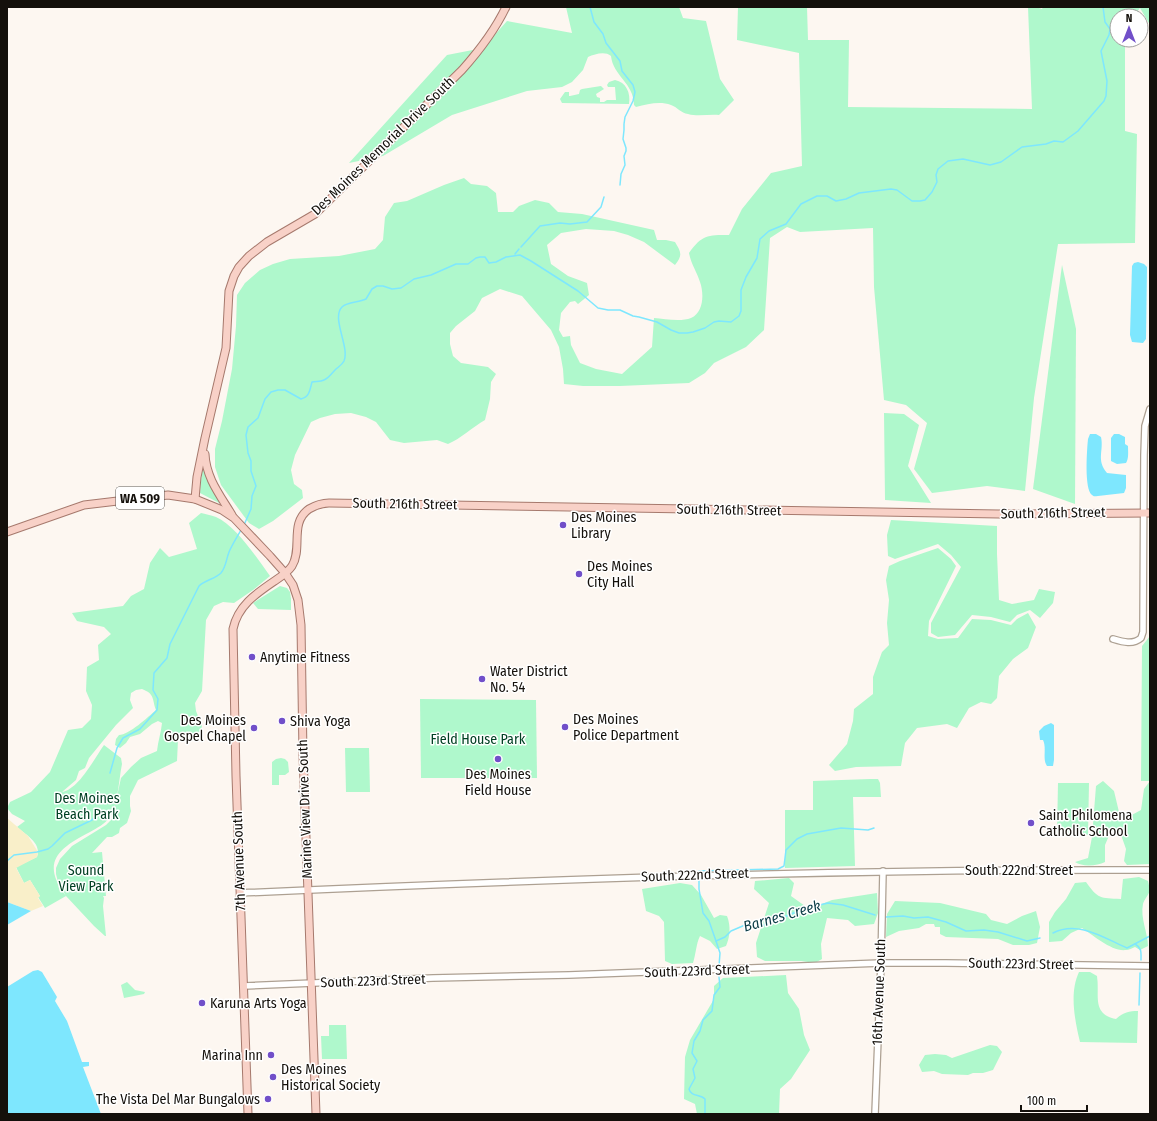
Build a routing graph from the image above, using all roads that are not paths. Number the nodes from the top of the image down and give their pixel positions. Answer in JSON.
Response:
{"nodes":[{"id":1,"x":506,"y":7,"type":"edge"},
{"id":2,"x":1150,"y":409,"type":"edge"},
{"id":3,"x":205,"y":438,"type":"junction"},
{"id":4,"x":195,"y":499,"type":"junction"},
{"id":5,"x":1147,"y":513,"type":"edge"},
{"id":6,"x":234,"y":518,"type":"junction"},
{"id":7,"x":7,"y":532,"type":"edge"},
{"id":8,"x":285,"y":573,"type":"junction"},
{"id":9,"x":1113,"y":639,"type":"dead end"},
{"id":10,"x":1150,"y":870,"type":"edge"},
{"id":11,"x":883,"y":871,"type":"junction"},
{"id":12,"x":308,"y":890,"type":"junction"},
{"id":13,"x":240,"y":893,"type":"junction"},
{"id":14,"x":881,"y":964,"type":"junction"},
{"id":15,"x":1150,"y":966,"type":"edge"},
{"id":16,"x":312,"y":983,"type":"junction"},
{"id":17,"x":244,"y":986,"type":"junction"},
{"id":18,"x":248,"y":1114,"type":"edge"},
{"id":19,"x":316,"y":1114,"type":"edge"},
{"id":20,"x":875,"y":1114,"type":"edge"}],
"edges":[{"from":1,"to":3,"type":"main road","name":"Des Moines Memorial Drive South"},
{"from":2,"to":5,"type":"street"},
{"from":3,"to":4,"type":"main road","name":"Des Moines Memorial Drive South"},
{"from":3,"to":6,"type":"main road"},
{"from":4,"to":6,"type":"main road","name":"Marine View Drive South","number":"WA 509"},
{"from":4,"to":7,"type":"main road","number":"WA 509"},
{"from":5,"to":8,"type":"main road","name":"South 216th Street"},
{"from":5,"to":9,"type":"street"},
{"from":6,"to":8,"type":"main road","name":"Marine View Drive South","number":"WA 509"},
{"from":8,"to":12,"type":"main road","name":"Marine View Drive South","number":"WA 509"},
{"from":8,"to":13,"type":"main road","name":"7th Avenue South"},
{"from":10,"to":11,"type":"street","name":"South 222nd Street"},
{"from":11,"to":12,"type":"street","name":"South 222nd Street"},
{"from":11,"to":14,"type":"street","name":"16th Avenue South"},
{"from":12,"to":13,"type":"street","name":"South 222nd Street"},
{"from":12,"to":16,"type":"main road","name":"Marine View Drive South","number":"WA 509"},
{"from":13,"to":17,"type":"main road","name":"7th Avenue South"},
{"from":14,"to":15,"type":"street","name":"South 223rd Street"},
{"from":14,"to":16,"type":"street","name":"South 223rd Street"},
{"from":14,"to":20,"type":"street","name":"16th Avenue South"},
{"from":16,"to":17,"type":"street","name":"South 223rd Street"},
{"from":16,"to":19,"type":"main road","name":"Marine View Drive South","number":"WA 509"},
{"from":17,"to":18,"type":"main road","name":"7th Avenue South"}]}
